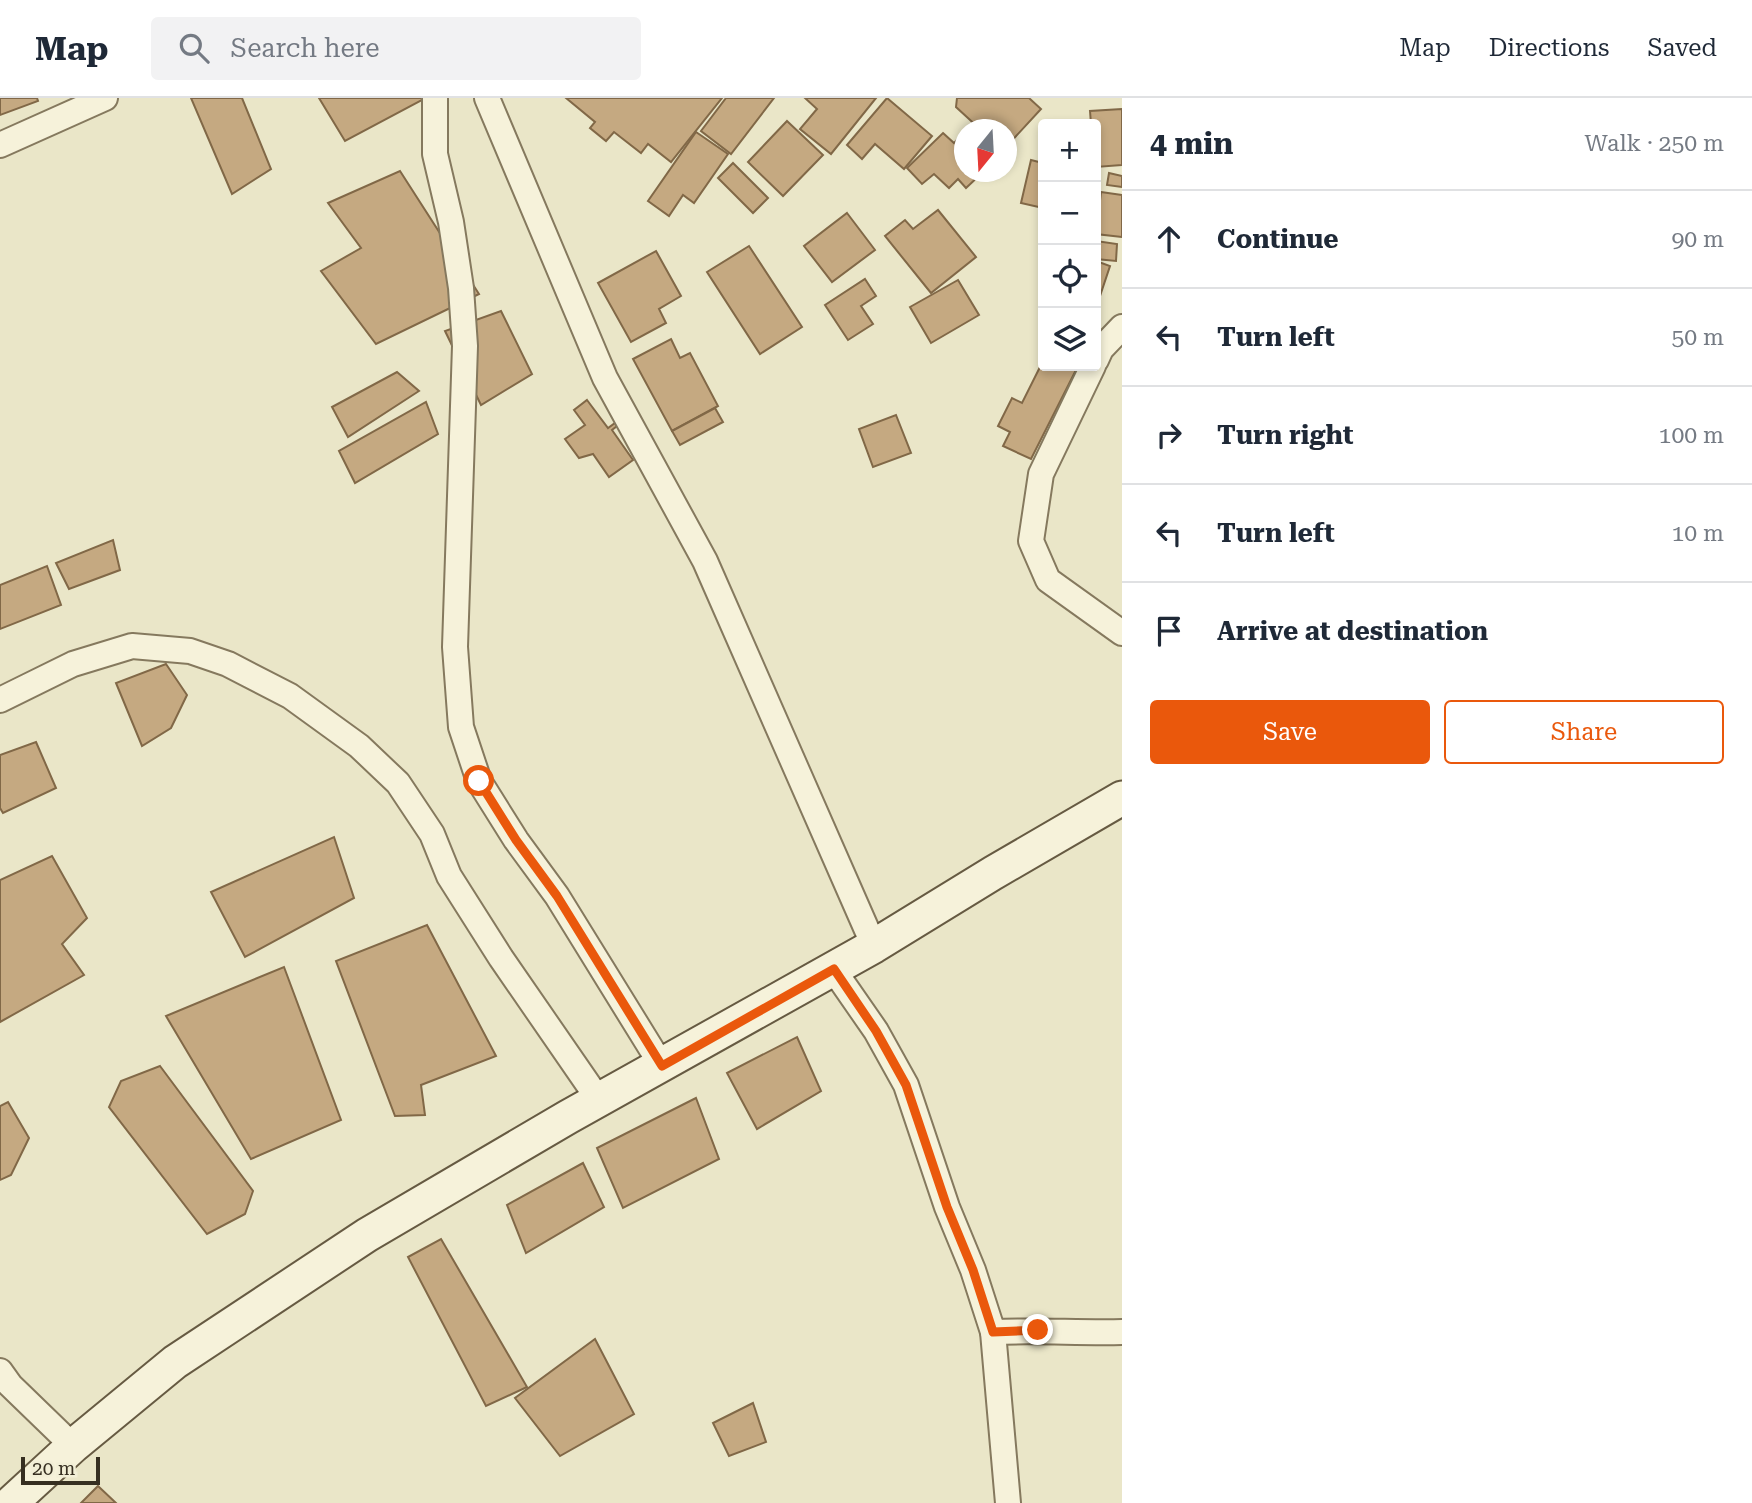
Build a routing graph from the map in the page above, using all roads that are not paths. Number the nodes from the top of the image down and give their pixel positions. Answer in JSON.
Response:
{"nodes":[{"id":1,"x":105,"y":98,"type":"edge"},
{"id":2,"x":435,"y":98,"type":"edge"},
{"id":3,"x":487,"y":98,"type":"edge"},
{"id":4,"x":0,"y":145,"type":"edge"},
{"id":5,"x":1122,"y":327,"type":"edge"},
{"id":6,"x":1101,"y":349,"type":"edge"},
{"id":7,"x":1091,"y":371,"type":"edge"},
{"id":8,"x":1122,"y":633,"type":"edge"},
{"id":9,"x":0,"y":700,"type":"edge"},
{"id":10,"x":1122,"y":798,"type":"edge"},
{"id":11,"x":874,"y":946,"type":"junction"},
{"id":12,"x":834,"y":969,"type":"junction"},
{"id":13,"x":662,"y":1066,"type":"junction"},
{"id":14,"x":599,"y":1100,"type":"junction"},
{"id":15,"x":993,"y":1332,"type":"junction"},
{"id":16,"x":1122,"y":1332,"type":"edge"},
{"id":17,"x":0,"y":1371,"type":"edge"},
{"id":18,"x":73,"y":1446,"type":"junction"},
{"id":19,"x":11,"y":1503,"type":"edge"},
{"id":20,"x":1008,"y":1503,"type":"edge"}],
"edges":[{"from":1,"to":4,"type":"street"},
{"from":2,"to":13,"type":"street"},
{"from":3,"to":11,"type":"street"},
{"from":5,"to":6,"type":"street"},
{"from":7,"to":8,"type":"street"},
{"from":9,"to":14,"type":"street"},
{"from":10,"to":11,"type":"main road"},
{"from":11,"to":12,"type":"main road"},
{"from":12,"to":13,"type":"main road"},
{"from":12,"to":15,"type":"street"},
{"from":13,"to":14,"type":"main road"},
{"from":14,"to":18,"type":"main road"},
{"from":15,"to":16,"type":"street"},
{"from":15,"to":20,"type":"street"},
{"from":17,"to":18,"type":"street"},
{"from":18,"to":19,"type":"main road"}]}
